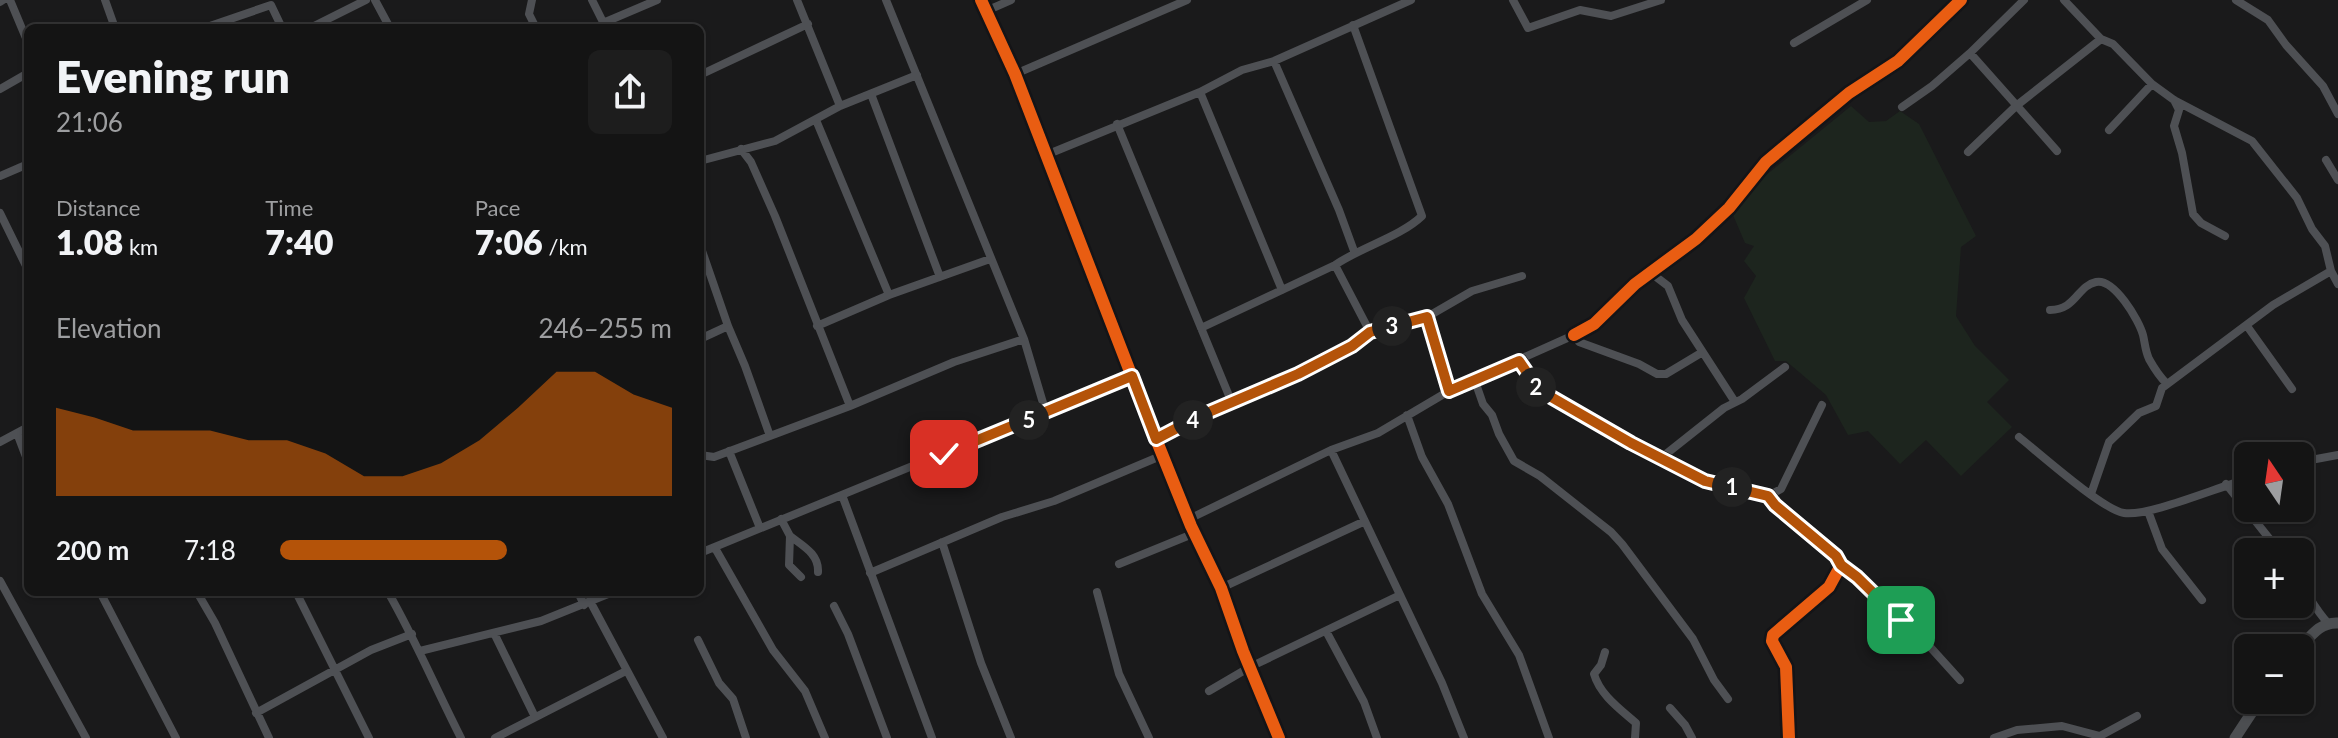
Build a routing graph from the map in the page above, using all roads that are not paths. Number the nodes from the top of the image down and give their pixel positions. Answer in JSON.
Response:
{"nodes":[{"id":1,"x":10,"y":0,"type":"edge"},
{"id":2,"x":105,"y":0,"type":"edge"},
{"id":3,"x":366,"y":0,"type":"edge"},
{"id":4,"x":375,"y":0,"type":"edge"},
{"id":5,"x":532,"y":0,"type":"edge"},
{"id":6,"x":592,"y":0,"type":"edge"},
{"id":7,"x":657,"y":0,"type":"edge"},
{"id":8,"x":797,"y":0,"type":"edge"},
{"id":9,"x":886,"y":0,"type":"edge"},
{"id":10,"x":981,"y":0,"type":"edge"},
{"id":11,"x":1011,"y":0,"type":"edge"},
{"id":12,"x":1187,"y":0,"type":"edge"},
{"id":13,"x":1411,"y":0,"type":"edge"},
{"id":14,"x":1513,"y":0,"type":"edge"},
{"id":15,"x":1594,"y":0,"type":"edge"},
{"id":16,"x":1661,"y":0,"type":"edge"},
{"id":17,"x":1867,"y":0,"type":"edge"},
{"id":18,"x":1961,"y":0,"type":"edge"},
{"id":19,"x":2024,"y":0,"type":"edge"},
{"id":20,"x":2064,"y":0,"type":"edge"},
{"id":21,"x":2236,"y":0,"type":"edge"},
{"id":22,"x":986,"y":11,"type":"junction"},
{"id":23,"x":1598,"y":13,"type":"junction"},
{"id":24,"x":114,"y":24,"type":"edge"},
{"id":25,"x":216,"y":24,"type":"edge"},
{"id":26,"x":280,"y":24,"type":"edge"},
{"id":27,"x":318,"y":24,"type":"edge"},
{"id":28,"x":388,"y":24,"type":"edge"},
{"id":29,"x":534,"y":24,"type":"edge"},
{"id":30,"x":604,"y":24,"type":"edge"},
{"id":31,"x":609,"y":24,"type":"edge"},
{"id":32,"x":808,"y":24,"type":"junction"},
{"id":33,"x":1353,"y":25,"type":"junction"},
{"id":34,"x":24,"y":33,"type":"edge"},
{"id":35,"x":2101,"y":39,"type":"junction"},
{"id":36,"x":1794,"y":43,"type":"dead end"},
{"id":37,"x":1970,"y":53,"type":"junction"},
{"id":38,"x":1274,"y":61,"type":"junction"},
{"id":39,"x":704,"y":73,"type":"edge"},
{"id":40,"x":1015,"y":74,"type":"junction"},
{"id":41,"x":24,"y":75,"type":"edge"},
{"id":42,"x":917,"y":75,"type":"junction"},
{"id":43,"x":2152,"y":84,"type":"junction"},
{"id":44,"x":0,"y":89,"type":"edge"},
{"id":45,"x":1200,"y":92,"type":"junction"},
{"id":46,"x":871,"y":94,"type":"junction"},
{"id":47,"x":2174,"y":100,"type":"junction"},
{"id":48,"x":840,"y":106,"type":"junction"},
{"id":49,"x":2016,"y":106,"type":"junction"},
{"id":50,"x":1902,"y":107,"type":"dead end"},
{"id":51,"x":2338,"y":114,"type":"edge"},
{"id":52,"x":816,"y":120,"type":"junction"},
{"id":53,"x":1117,"y":124,"type":"junction"},
{"id":54,"x":2109,"y":130,"type":"dead end"},
{"id":55,"x":741,"y":149,"type":"junction"},
{"id":56,"x":2057,"y":151,"type":"dead end"},
{"id":57,"x":1968,"y":152,"type":"dead end"},
{"id":58,"x":1046,"y":155,"type":"junction"},
{"id":59,"x":704,"y":160,"type":"edge"},
{"id":60,"x":2326,"y":160,"type":"dead end"},
{"id":61,"x":24,"y":166,"type":"edge"},
{"id":62,"x":0,"y":176,"type":"edge"},
{"id":63,"x":2338,"y":180,"type":"edge"},
{"id":64,"x":0,"y":213,"type":"edge"},
{"id":65,"x":2225,"y":236,"type":"dead end"},
{"id":66,"x":1354,"y":251,"type":"junction"},
{"id":67,"x":990,"y":259,"type":"junction"},
{"id":68,"x":704,"y":260,"type":"edge"},
{"id":69,"x":24,"y":262,"type":"edge"},
{"id":70,"x":1335,"y":265,"type":"junction"},
{"id":71,"x":2331,"y":271,"type":"junction"},
{"id":72,"x":1651,"y":273,"type":"junction"},
{"id":73,"x":1522,"y":276,"type":"dead end"},
{"id":74,"x":940,"y":277,"type":"junction"},
{"id":75,"x":2338,"y":284,"type":"edge"},
{"id":76,"x":1282,"y":290,"type":"junction"},
{"id":77,"x":889,"y":295,"type":"junction"},
{"id":78,"x":2050,"y":310,"type":"dead end"},
{"id":79,"x":1427,"y":317,"type":"junction"},
{"id":80,"x":728,"y":326,"type":"junction"},
{"id":81,"x":817,"y":326,"type":"junction"},
{"id":82,"x":2247,"y":326,"type":"junction"},
{"id":83,"x":1201,"y":328,"type":"junction"},
{"id":84,"x":1370,"y":332,"type":"junction"},
{"id":85,"x":1574,"y":335,"type":"junction"},
{"id":86,"x":704,"y":337,"type":"edge"},
{"id":87,"x":1024,"y":339,"type":"junction"},
{"id":88,"x":1701,"y":353,"type":"junction"},
{"id":89,"x":1519,"y":361,"type":"junction"},
{"id":90,"x":1785,"y":367,"type":"dead end"},
{"id":91,"x":1132,"y":376,"type":"junction"},
{"id":92,"x":1475,"y":381,"type":"junction"},
{"id":93,"x":2167,"y":384,"type":"junction"},
{"id":94,"x":2292,"y":389,"type":"dead end"},
{"id":95,"x":1449,"y":391,"type":"junction"},
{"id":96,"x":1735,"y":402,"type":"junction"},
{"id":97,"x":1232,"y":403,"type":"junction"},
{"id":98,"x":1822,"y":405,"type":"dead end"},
{"id":99,"x":850,"y":406,"type":"junction"},
{"id":100,"x":1046,"y":413,"type":"junction"},
{"id":101,"x":1407,"y":415,"type":"junction"},
{"id":102,"x":24,"y":429,"type":"edge"},
{"id":103,"x":17,"y":433,"type":"junction"},
{"id":104,"x":770,"y":436,"type":"junction"},
{"id":105,"x":2019,"y":437,"type":"dead end"},
{"id":106,"x":1156,"y":439,"type":"junction"},
{"id":107,"x":0,"y":442,"type":"edge"},
{"id":108,"x":1331,"y":450,"type":"junction"},
{"id":109,"x":24,"y":451,"type":"edge"},
{"id":110,"x":729,"y":451,"type":"junction"},
{"id":111,"x":1163,"y":455,"type":"junction"},
{"id":112,"x":2338,"y":455,"type":"edge"},
{"id":113,"x":704,"y":456,"type":"edge"},
{"id":114,"x":1661,"y":458,"type":"junction"},
{"id":115,"x":2314,"y":458,"type":"edge"},
{"id":116,"x":2234,"y":482,"type":"edge"},
{"id":117,"x":2226,"y":484,"type":"junction"},
{"id":118,"x":2091,"y":494,"type":"junction"},
{"id":119,"x":842,"y":495,"type":"junction"},
{"id":120,"x":1768,"y":496,"type":"junction"},
{"id":121,"x":2148,"y":511,"type":"junction"},
{"id":122,"x":781,"y":519,"type":"junction"},
{"id":123,"x":1189,"y":519,"type":"junction"},
{"id":124,"x":1363,"y":522,"type":"junction"},
{"id":125,"x":760,"y":528,"type":"junction"},
{"id":126,"x":1195,"y":533,"type":"junction"},
{"id":127,"x":790,"y":536,"type":"junction"},
{"id":128,"x":2269,"y":538,"type":"edge"},
{"id":129,"x":942,"y":542,"type":"junction"},
{"id":130,"x":715,"y":548,"type":"junction"},
{"id":131,"x":704,"y":552,"type":"edge"},
{"id":132,"x":1119,"y":564,"type":"dead end"},
{"id":133,"x":1841,"y":565,"type":"junction"},
{"id":134,"x":818,"y":572,"type":"dead end"},
{"id":135,"x":870,"y":573,"type":"junction"},
{"id":136,"x":801,"y":577,"type":"dead end"},
{"id":137,"x":0,"y":581,"type":"edge"},
{"id":138,"x":1221,"y":588,"type":"junction"},
{"id":139,"x":1097,"y":592,"type":"dead end"},
{"id":140,"x":1400,"y":595,"type":"junction"},
{"id":141,"x":102,"y":596,"type":"edge"},
{"id":142,"x":199,"y":596,"type":"edge"},
{"id":143,"x":298,"y":596,"type":"edge"},
{"id":144,"x":390,"y":596,"type":"edge"},
{"id":145,"x":581,"y":596,"type":"edge"},
{"id":146,"x":605,"y":596,"type":"edge"},
{"id":147,"x":2202,"y":600,"type":"dead end"},
{"id":148,"x":588,"y":604,"type":"junction"},
{"id":149,"x":2314,"y":604,"type":"edge"},
{"id":150,"x":834,"y":606,"type":"dead end"},
{"id":151,"x":2333,"y":623,"type":"edge"},
{"id":152,"x":1326,"y":631,"type":"junction"},
{"id":153,"x":494,"y":633,"type":"junction"},
{"id":154,"x":412,"y":634,"type":"junction"},
{"id":155,"x":2313,"y":634,"type":"edge"},
{"id":156,"x":698,"y":640,"type":"dead end"},
{"id":157,"x":420,"y":651,"type":"junction"},
{"id":158,"x":1605,"y":652,"type":"dead end"},
{"id":159,"x":1250,"y":667,"type":"junction"},
{"id":160,"x":337,"y":669,"type":"junction"},
{"id":161,"x":626,"y":671,"type":"junction"},
{"id":162,"x":1960,"y":680,"type":"dead end"},
{"id":163,"x":1209,"y":691,"type":"dead end"},
{"id":164,"x":1728,"y":699,"type":"dead end"},
{"id":165,"x":1670,"y":708,"type":"dead end"},
{"id":166,"x":256,"y":713,"type":"junction"},
{"id":167,"x":2251,"y":714,"type":"edge"},
{"id":168,"x":2137,"y":716,"type":"dead end"},
{"id":169,"x":535,"y":717,"type":"junction"},
{"id":170,"x":86,"y":738,"type":"edge"},
{"id":171,"x":176,"y":738,"type":"edge"},
{"id":172,"x":269,"y":738,"type":"edge"},
{"id":173,"x":369,"y":738,"type":"edge"},
{"id":174,"x":461,"y":738,"type":"edge"},
{"id":175,"x":495,"y":738,"type":"edge"},
{"id":176,"x":663,"y":738,"type":"edge"},
{"id":177,"x":746,"y":738,"type":"edge"},
{"id":178,"x":825,"y":738,"type":"edge"},
{"id":179,"x":887,"y":738,"type":"edge"},
{"id":180,"x":932,"y":738,"type":"edge"},
{"id":181,"x":1011,"y":738,"type":"edge"},
{"id":182,"x":1149,"y":738,"type":"edge"},
{"id":183,"x":1279,"y":738,"type":"edge"},
{"id":184,"x":1377,"y":738,"type":"edge"},
{"id":185,"x":1464,"y":738,"type":"edge"},
{"id":186,"x":1549,"y":738,"type":"edge"},
{"id":187,"x":1635,"y":738,"type":"edge"},
{"id":188,"x":1692,"y":738,"type":"edge"},
{"id":189,"x":1789,"y":738,"type":"edge"},
{"id":190,"x":1994,"y":738,"type":"edge"},
{"id":191,"x":2235,"y":738,"type":"edge"}],
"edges":[{"from":1,"to":34,"type":"street"},
{"from":2,"to":24,"type":"street"},
{"from":3,"to":27,"type":"street"},
{"from":4,"to":28,"type":"street"},
{"from":5,"to":29,"type":"street"},
{"from":6,"to":30,"type":"street"},
{"from":7,"to":31,"type":"street"},
{"from":8,"to":32,"type":"street"},
{"from":9,"to":42,"type":"street"},
{"from":10,"to":22,"type":"street"},
{"from":11,"to":22,"type":"street"},
{"from":12,"to":40,"type":"street"},
{"from":13,"to":33,"type":"street"},
{"from":14,"to":23,"type":"street"},
{"from":15,"to":23,"type":"street"},
{"from":16,"to":23,"type":"street"},
{"from":17,"to":36,"type":"street"},
{"from":18,"to":72,"type":"street"},
{"from":19,"to":37,"type":"street"},
{"from":20,"to":35,"type":"street"},
{"from":21,"to":51,"type":"street"},
{"from":22,"to":40,"type":"street"},
{"from":25,"to":26,"type":"street"},
{"from":32,"to":39,"type":"street"},
{"from":32,"to":48,"type":"street"},
{"from":33,"to":38,"type":"street"},
{"from":33,"to":66,"type":"street"},
{"from":35,"to":43,"type":"street"},
{"from":35,"to":49,"type":"street"},
{"from":37,"to":49,"type":"street"},
{"from":37,"to":50,"type":"street"},
{"from":38,"to":45,"type":"street"},
{"from":38,"to":66,"type":"street"},
{"from":40,"to":58,"type":"street"},
{"from":41,"to":44,"type":"street"},
{"from":42,"to":46,"type":"street"},
{"from":42,"to":67,"type":"street"},
{"from":43,"to":47,"type":"street"},
{"from":43,"to":54,"type":"street"},
{"from":45,"to":53,"type":"street"},
{"from":45,"to":76,"type":"street"},
{"from":46,"to":48,"type":"street"},
{"from":46,"to":74,"type":"street"},
{"from":47,"to":65,"type":"street"},
{"from":47,"to":71,"type":"street"},
{"from":48,"to":52,"type":"street"},
{"from":49,"to":56,"type":"street"},
{"from":49,"to":57,"type":"street"},
{"from":52,"to":55,"type":"street"},
{"from":52,"to":77,"type":"street"},
{"from":53,"to":58,"type":"street"},
{"from":53,"to":83,"type":"street"},
{"from":55,"to":59,"type":"street"},
{"from":55,"to":81,"type":"street"},
{"from":58,"to":91,"type":"street"},
{"from":60,"to":63,"type":"street"},
{"from":61,"to":62,"type":"street"},
{"from":64,"to":69,"type":"street"},
{"from":66,"to":70,"type":"street"},
{"from":67,"to":74,"type":"street"},
{"from":67,"to":87,"type":"street"},
{"from":68,"to":80,"type":"street"},
{"from":70,"to":76,"type":"street"},
{"from":70,"to":84,"type":"street"},
{"from":71,"to":75,"type":"street"},
{"from":71,"to":82,"type":"street"},
{"from":72,"to":85,"type":"street"},
{"from":72,"to":88,"type":"street"},
{"from":73,"to":79,"type":"street"},
{"from":74,"to":77,"type":"street"},
{"from":76,"to":83,"type":"street"},
{"from":77,"to":81,"type":"street"},
{"from":78,"to":93,"type":"street"},
{"from":79,"to":84,"type":"street"},
{"from":79,"to":95,"type":"street"},
{"from":80,"to":86,"type":"street"},
{"from":80,"to":104,"type":"street"},
{"from":81,"to":99,"type":"street"},
{"from":82,"to":93,"type":"street"},
{"from":82,"to":94,"type":"street"},
{"from":83,"to":97,"type":"street"},
{"from":84,"to":97,"type":"street"},
{"from":85,"to":88,"type":"street"},
{"from":85,"to":89,"type":"street"},
{"from":87,"to":99,"type":"street"},
{"from":87,"to":100,"type":"street"},
{"from":88,"to":96,"type":"street"},
{"from":89,"to":92,"type":"street"},
{"from":89,"to":114,"type":"street"},
{"from":90,"to":96,"type":"street"},
{"from":91,"to":100,"type":"street"},
{"from":91,"to":106,"type":"street"},
{"from":92,"to":95,"type":"street"},
{"from":92,"to":164,"type":"street"},
{"from":93,"to":118,"type":"street"},
{"from":95,"to":101,"type":"street"},
{"from":96,"to":114,"type":"street"},
{"from":97,"to":106,"type":"street"},
{"from":98,"to":120,"type":"street"},
{"from":99,"to":104,"type":"street"},
{"from":100,"to":119,"type":"street"},
{"from":101,"to":108,"type":"street"},
{"from":101,"to":186,"type":"street"},
{"from":102,"to":103,"type":"street"},
{"from":103,"to":107,"type":"street"},
{"from":103,"to":109,"type":"street"},
{"from":104,"to":110,"type":"street"},
{"from":105,"to":118,"type":"street"},
{"from":106,"to":111,"type":"street"},
{"from":108,"to":123,"type":"street"},
{"from":108,"to":124,"type":"street"},
{"from":110,"to":113,"type":"street"},
{"from":110,"to":125,"type":"street"},
{"from":111,"to":123,"type":"street"},
{"from":111,"to":129,"type":"street"},
{"from":112,"to":115,"type":"street"},
{"from":114,"to":120,"type":"street"},
{"from":116,"to":117,"type":"street"},
{"from":117,"to":121,"type":"street"},
{"from":117,"to":128,"type":"street"},
{"from":118,"to":121,"type":"street"},
{"from":119,"to":122,"type":"street"},
{"from":119,"to":135,"type":"street"},
{"from":120,"to":133,"type":"street"},
{"from":121,"to":147,"type":"street"},
{"from":122,"to":125,"type":"street"},
{"from":122,"to":127,"type":"street"},
{"from":123,"to":126,"type":"street"},
{"from":124,"to":138,"type":"street"},
{"from":124,"to":140,"type":"street"},
{"from":125,"to":130,"type":"street"},
{"from":126,"to":132,"type":"street"},
{"from":126,"to":138,"type":"street"},
{"from":127,"to":134,"type":"street"},
{"from":127,"to":136,"type":"street"},
{"from":129,"to":135,"type":"street"},
{"from":129,"to":181,"type":"street"},
{"from":130,"to":131,"type":"street"},
{"from":130,"to":178,"type":"street"},
{"from":133,"to":162,"type":"street"},
{"from":133,"to":189,"type":"street"},
{"from":135,"to":180,"type":"street"},
{"from":137,"to":170,"type":"street"},
{"from":138,"to":159,"type":"street"},
{"from":139,"to":182,"type":"street"},
{"from":140,"to":152,"type":"street"},
{"from":140,"to":185,"type":"street"},
{"from":141,"to":171,"type":"street"},
{"from":142,"to":166,"type":"street"},
{"from":143,"to":160,"type":"street"},
{"from":144,"to":154,"type":"street"},
{"from":145,"to":148,"type":"street"},
{"from":146,"to":148,"type":"street"},
{"from":148,"to":153,"type":"street"},
{"from":148,"to":161,"type":"street"},
{"from":149,"to":151,"type":"street"},
{"from":150,"to":179,"type":"street"},
{"from":151,"to":155,"type":"street"},
{"from":152,"to":159,"type":"street"},
{"from":152,"to":184,"type":"street"},
{"from":153,"to":157,"type":"street"},
{"from":153,"to":169,"type":"street"},
{"from":154,"to":157,"type":"street"},
{"from":154,"to":160,"type":"street"},
{"from":156,"to":177,"type":"street"},
{"from":157,"to":174,"type":"street"},
{"from":158,"to":187,"type":"street"},
{"from":159,"to":163,"type":"street"},
{"from":159,"to":183,"type":"street"},
{"from":160,"to":166,"type":"street"},
{"from":160,"to":173,"type":"street"},
{"from":161,"to":169,"type":"street"},
{"from":161,"to":176,"type":"street"},
{"from":165,"to":188,"type":"street"},
{"from":166,"to":172,"type":"street"},
{"from":167,"to":191,"type":"street"},
{"from":168,"to":190,"type":"street"},
{"from":169,"to":175,"type":"street"}]}
